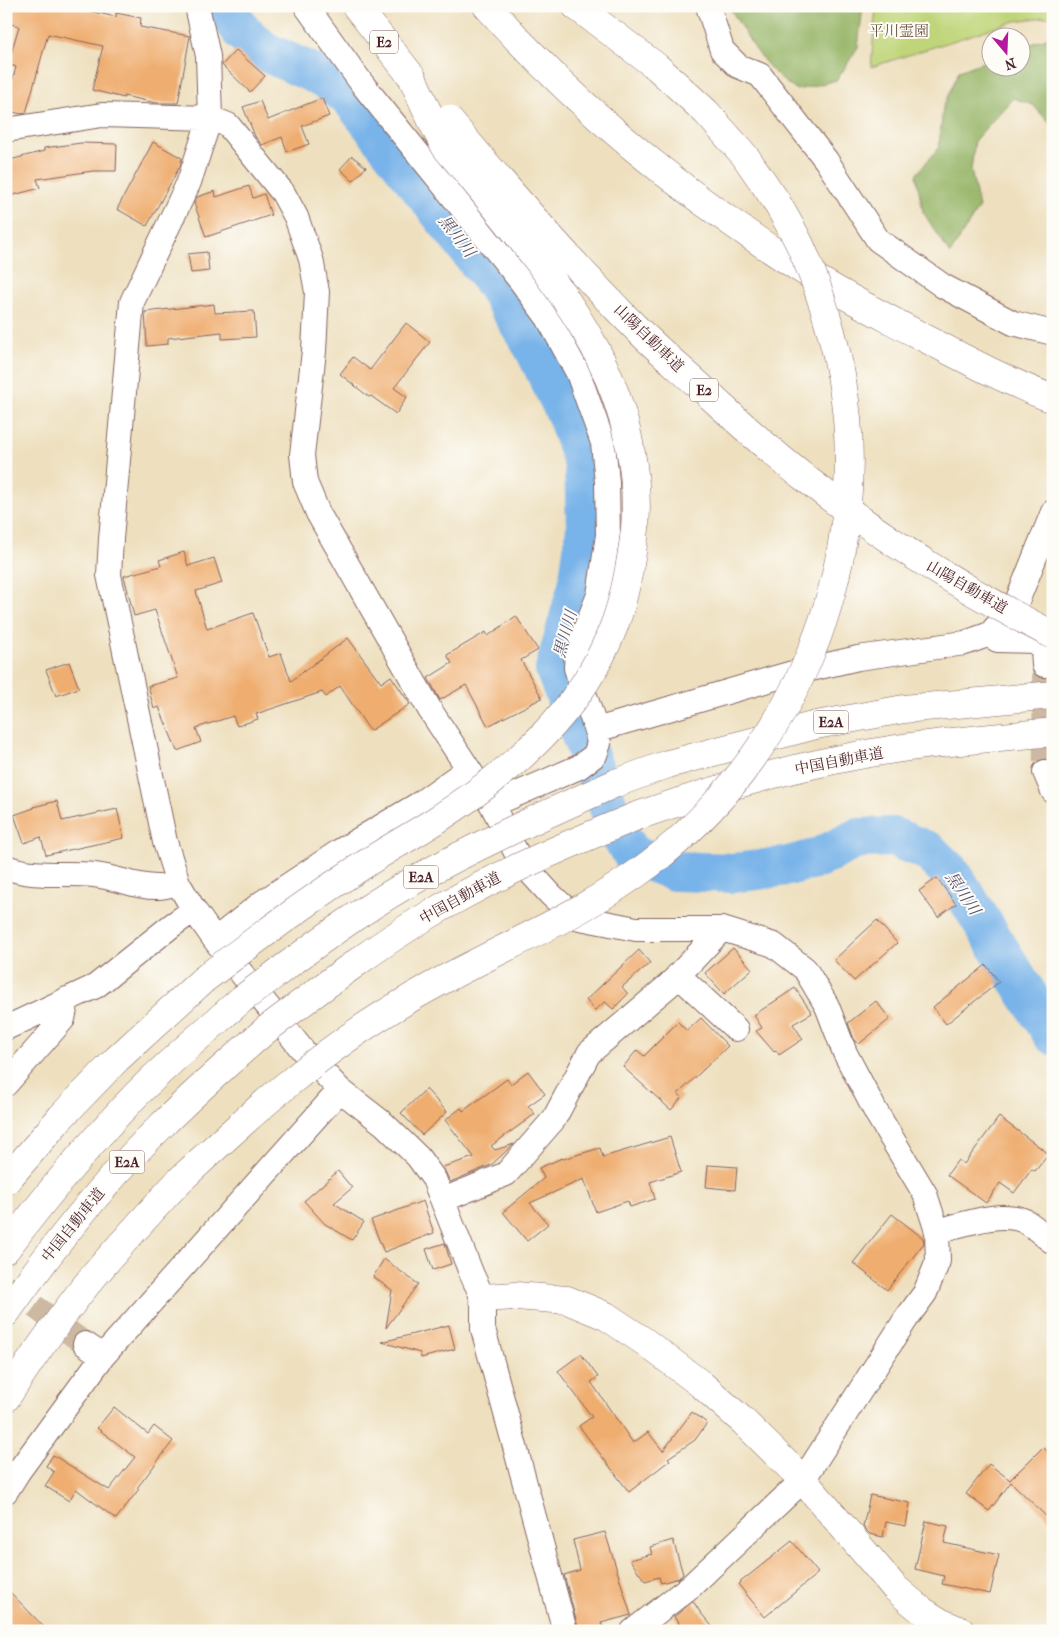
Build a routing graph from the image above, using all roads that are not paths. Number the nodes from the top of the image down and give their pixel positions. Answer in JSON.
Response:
{"nodes":[{"id":1,"x":197,"y":6,"type":"edge"},
{"id":2,"x":306,"y":6,"type":"edge"},
{"id":3,"x":356,"y":6,"type":"edge"},
{"id":4,"x":487,"y":6,"type":"edge"},
{"id":5,"x":576,"y":6,"type":"edge"},
{"id":6,"x":708,"y":6,"type":"edge"},
{"id":7,"x":412,"y":77,"type":"junction"},
{"id":8,"x":210,"y":118,"type":"junction"},
{"id":9,"x":6,"y":130,"type":"edge"},
{"id":10,"x":1053,"y":333,"type":"edge"},
{"id":11,"x":1053,"y":399,"type":"edge"},
{"id":12,"x":1053,"y":512,"type":"edge"},
{"id":13,"x":990,"y":634,"type":"junction"},
{"id":14,"x":1053,"y":635,"type":"edge"},
{"id":15,"x":1044,"y":665,"type":"tunnel mouth"},
{"id":16,"x":1053,"y":695,"type":"edge"},
{"id":17,"x":596,"y":730,"type":"junction"},
{"id":18,"x":1053,"y":732,"type":"edge"},
{"id":19,"x":468,"y":769,"type":"junction"},
{"id":20,"x":492,"y":805,"type":"junction"},
{"id":21,"x":6,"y":867,"type":"edge"},
{"id":22,"x":178,"y":883,"type":"junction"},
{"id":23,"x":194,"y":910,"type":"junction"},
{"id":24,"x":722,"y":929,"type":"junction"},
{"id":25,"x":215,"y":940,"type":"junction"},
{"id":26,"x":678,"y":975,"type":"junction"},
{"id":27,"x":67,"y":999,"type":"junction"},
{"id":28,"x":6,"y":1028,"type":"edge"},
{"id":29,"x":736,"y":1028,"type":"dead end"},
{"id":30,"x":6,"y":1084,"type":"edge"},
{"id":31,"x":340,"y":1090,"type":"junction"},
{"id":32,"x":6,"y":1181,"type":"edge"},
{"id":33,"x":443,"y":1200,"type":"junction"},
{"id":34,"x":937,"y":1231,"type":"junction"},
{"id":35,"x":1053,"y":1242,"type":"edge"},
{"id":36,"x":6,"y":1249,"type":"edge"},
{"id":37,"x":483,"y":1298,"type":"junction"},
{"id":38,"x":6,"y":1313,"type":"edge"},
{"id":39,"x":6,"y":1398,"type":"edge"},
{"id":40,"x":803,"y":1480,"type":"junction"},
{"id":41,"x":6,"y":1491,"type":"edge"},
{"id":42,"x":565,"y":1631,"type":"edge"},
{"id":43,"x":633,"y":1631,"type":"edge"},
{"id":44,"x":961,"y":1631,"type":"edge"}],
"edges":[{"from":1,"to":8,"type":"street"},
{"from":2,"to":17,"type":"street"},
{"from":3,"to":7,"type":"main road","name":"山陽自動車道","number":"E2"},
{"from":4,"to":11,"type":"main road"},
{"from":5,"to":39,"type":"main road","bridge":true},
{"from":6,"to":10,"type":"street"},
{"from":7,"to":14,"type":"main road","name":"山陽自動車道","number":"E2","bridge":true},
{"from":7,"to":32,"type":"main road","bridge":true},
{"from":8,"to":9,"type":"street"},
{"from":8,"to":19,"type":"street"},
{"from":8,"to":22,"type":"street"},
{"from":12,"to":13,"type":"street"},
{"from":13,"to":15,"type":"street"},
{"from":13,"to":17,"type":"street"},
{"from":16,"to":36,"type":"main road","number":"E2A","bridge":true},
{"from":17,"to":20,"type":"street"},
{"from":18,"to":38,"type":"main road","name":"中国自動車道","number":"E2A","bridge":true},
{"from":19,"to":20,"type":"street"},
{"from":19,"to":25,"type":"street"},
{"from":20,"to":24,"type":"street"},
{"from":21,"to":22,"type":"street"},
{"from":22,"to":23,"type":"street"},
{"from":23,"to":25,"type":"street"},
{"from":23,"to":27,"type":"street"},
{"from":24,"to":26,"type":"street"},
{"from":24,"to":34,"type":"street"},
{"from":25,"to":31,"type":"street"},
{"from":26,"to":29,"type":"street"},
{"from":26,"to":33,"type":"street"},
{"from":27,"to":28,"type":"street"},
{"from":27,"to":30,"type":"street"},
{"from":31,"to":33,"type":"street"},
{"from":31,"to":41,"type":"street"},
{"from":33,"to":37,"type":"street"},
{"from":34,"to":35,"type":"street"},
{"from":34,"to":40,"type":"street"},
{"from":37,"to":40,"type":"main road"},
{"from":37,"to":42,"type":"street"},
{"from":40,"to":43,"type":"street"},
{"from":40,"to":44,"type":"main road"}]}
